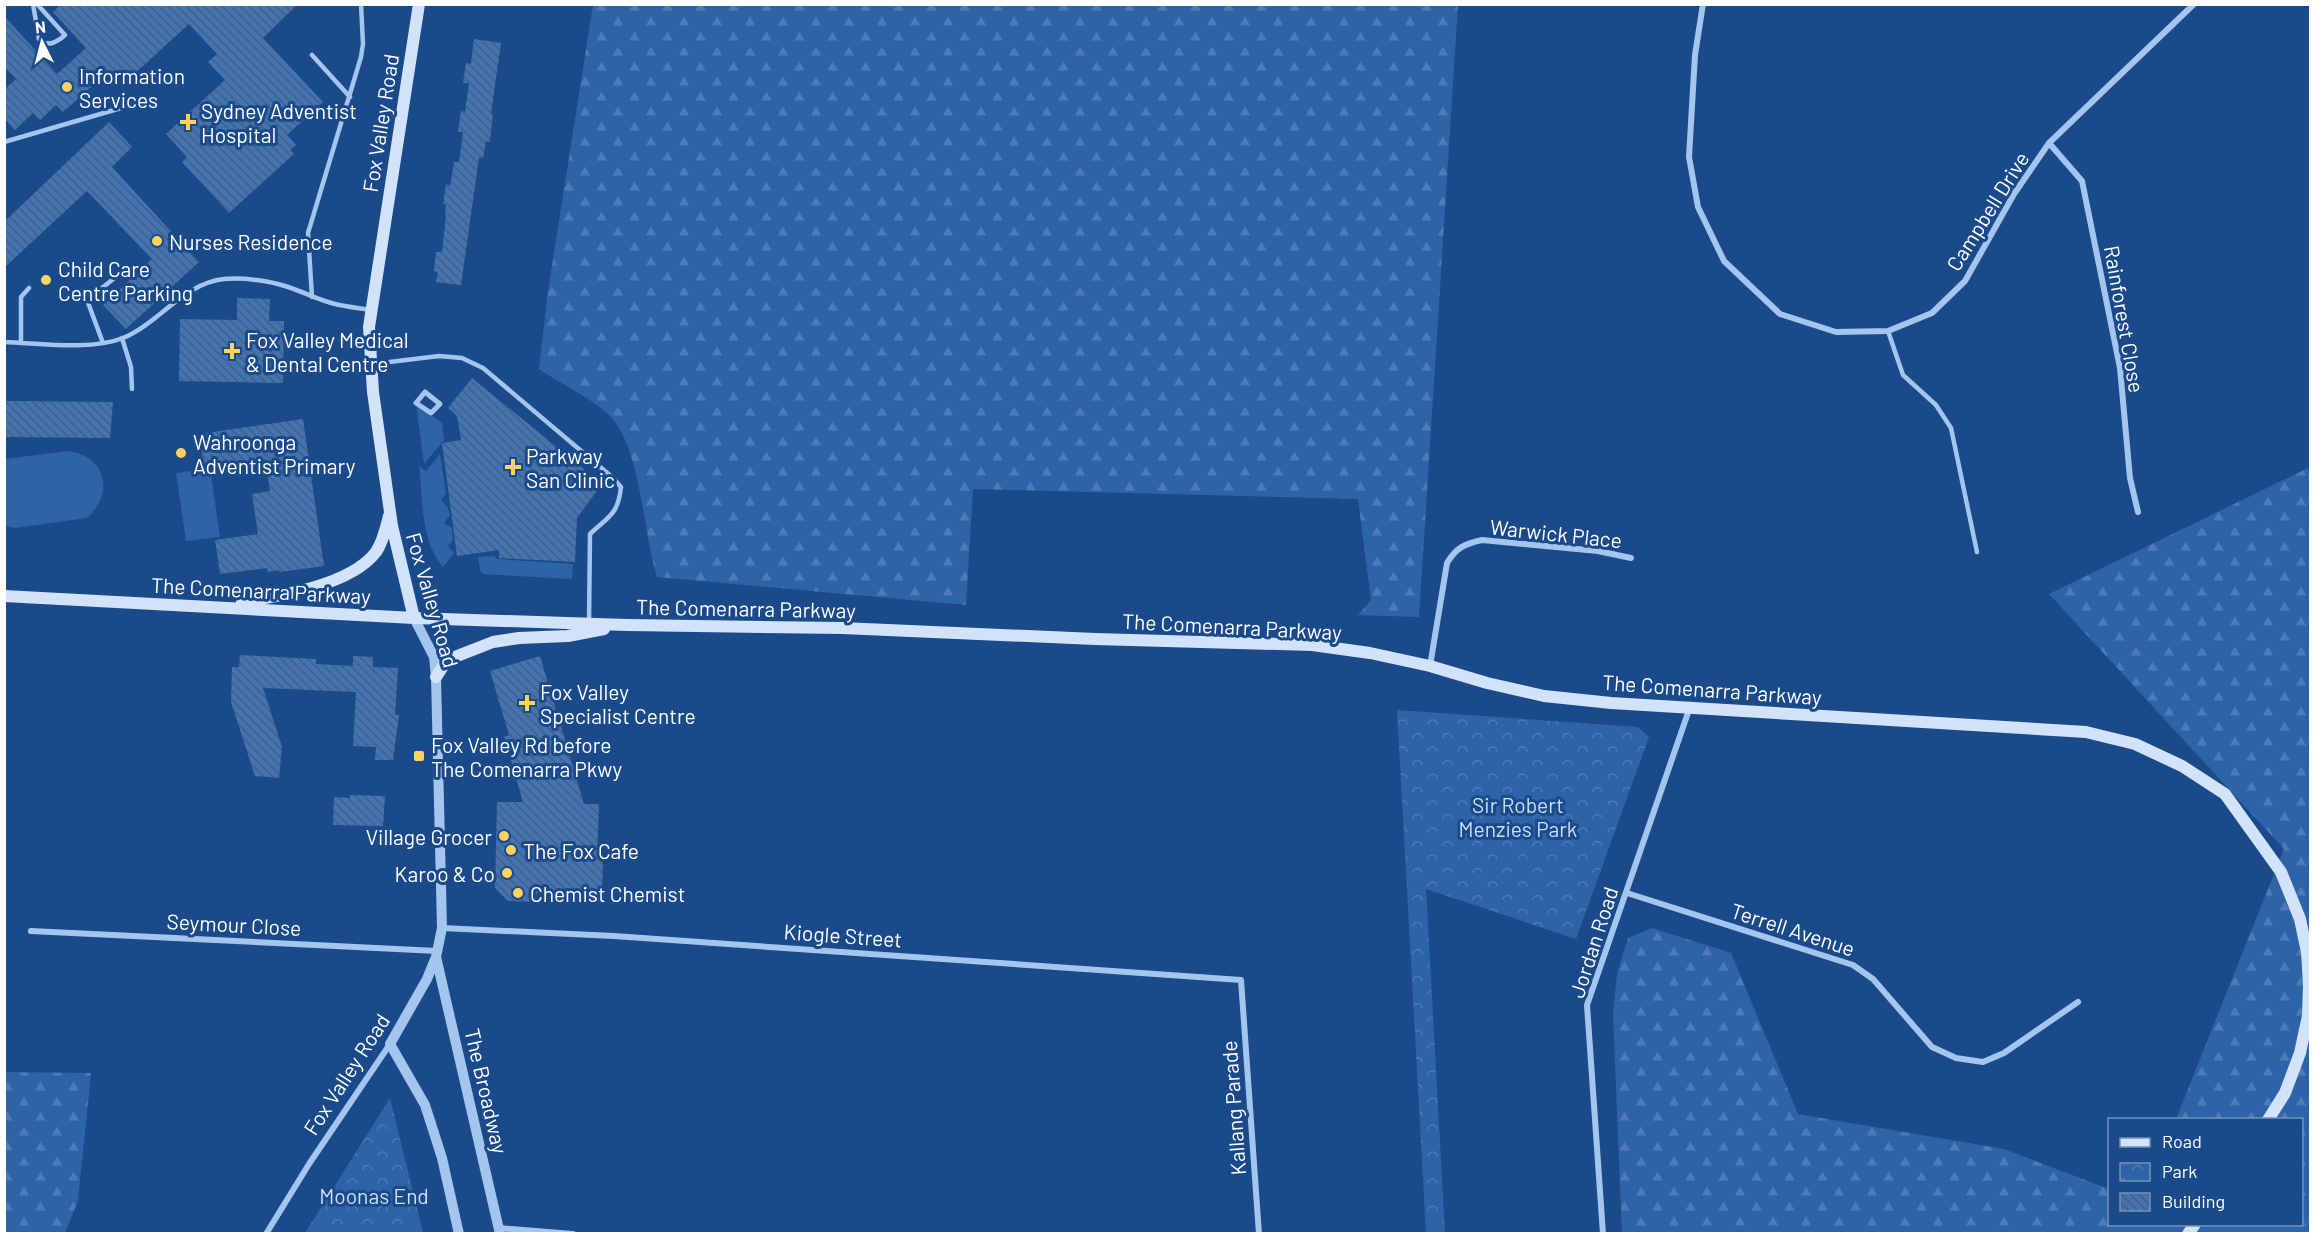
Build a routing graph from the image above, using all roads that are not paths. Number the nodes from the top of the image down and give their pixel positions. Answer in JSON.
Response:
{"nodes":[{"id":1,"x":35,"y":4,"type":"edge"},
{"id":2,"x":361,"y":4,"type":"edge"},
{"id":3,"x":419,"y":4,"type":"edge"},
{"id":4,"x":1703,"y":4,"type":"edge"},
{"id":5,"x":2194,"y":4,"type":"edge"},
{"id":6,"x":312,"y":55,"type":"dead end"},
{"id":7,"x":350,"y":97,"type":"junction"},
{"id":8,"x":135,"y":104,"type":"dead end"},
{"id":9,"x":4,"y":142,"type":"edge"},
{"id":10,"x":2049,"y":143,"type":"junction"},
{"id":11,"x":117,"y":276,"type":"dead end"},
{"id":12,"x":29,"y":288,"type":"dead end"},
{"id":13,"x":312,"y":297,"type":"junction"},
{"id":14,"x":371,"y":310,"type":"junction"},
{"id":15,"x":1888,"y":332,"type":"junction"},
{"id":16,"x":122,"y":338,"type":"junction"},
{"id":17,"x":4,"y":342,"type":"edge"},
{"id":18,"x":21,"y":342,"type":"junction"},
{"id":19,"x":103,"y":344,"type":"junction"},
{"id":20,"x":370,"y":364,"type":"junction"},
{"id":21,"x":132,"y":389,"type":"dead end"},
{"id":22,"x":390,"y":512,"type":"junction"},
{"id":23,"x":2138,"y":512,"type":"dead end"},
{"id":24,"x":1977,"y":552,"type":"dead end"},
{"id":25,"x":1631,"y":558,"type":"dead end"},
{"id":26,"x":4,"y":596,"type":"edge"},
{"id":27,"x":218,"y":606,"type":"junction"},
{"id":28,"x":414,"y":618,"type":"junction"},
{"id":29,"x":589,"y":623,"type":"junction"},
{"id":30,"x":627,"y":625,"type":"junction"},
{"id":31,"x":1430,"y":666,"type":"junction"},
{"id":32,"x":436,"y":677,"type":"junction"},
{"id":33,"x":1690,"y":707,"type":"junction"},
{"id":34,"x":1627,"y":893,"type":"junction"},
{"id":35,"x":442,"y":928,"type":"junction"},
{"id":36,"x":31,"y":931,"type":"dead end"},
{"id":37,"x":436,"y":954,"type":"junction"},
{"id":38,"x":1241,"y":980,"type":"joint"},
{"id":39,"x":2078,"y":1002,"type":"dead end"},
{"id":40,"x":390,"y":1044,"type":"junction"},
{"id":41,"x":2269,"y":1118,"type":"edge"},
{"id":42,"x":499,"y":1231,"type":"edge"},
{"id":43,"x":266,"y":1233,"type":"edge"},
{"id":44,"x":459,"y":1233,"type":"edge"},
{"id":45,"x":573,"y":1233,"type":"edge"},
{"id":46,"x":1259,"y":1233,"type":"edge"},
{"id":47,"x":1603,"y":1233,"type":"edge"}],
"edges":[{"from":1,"to":1,"type":"lane"},
{"from":2,"to":7,"type":"lane"},
{"from":3,"to":14,"type":"main road","name":"Fox Valley Road"},
{"from":4,"to":15,"type":"street","name":"Campbell Drive"},
{"from":5,"to":10,"type":"street","name":"Campbell Drive"},
{"from":6,"to":7,"type":"lane"},
{"from":7,"to":13,"type":"lane"},
{"from":8,"to":9,"type":"lane"},
{"from":10,"to":15,"type":"street","name":"Campbell Drive"},
{"from":10,"to":23,"type":"street","name":"Rainforest Close"},
{"from":11,"to":19,"type":"lane"},
{"from":12,"to":18,"type":"lane"},
{"from":13,"to":14,"type":"lane"},
{"from":13,"to":16,"type":"lane"},
{"from":14,"to":20,"type":"main road","name":"Fox Valley Road"},
{"from":15,"to":24,"type":"lane"},
{"from":16,"to":19,"type":"lane"},
{"from":16,"to":21,"type":"lane"},
{"from":17,"to":18,"type":"lane"},
{"from":18,"to":19,"type":"lane"},
{"from":20,"to":22,"type":"main road","name":"Fox Valley Road"},
{"from":20,"to":29,"type":"lane"},
{"from":22,"to":27,"type":"main road"},
{"from":22,"to":28,"type":"main road","name":"Fox Valley Road"},
{"from":25,"to":31,"type":"street","name":"Warwick Place"},
{"from":26,"to":27,"type":"main road","name":"The Comenarra Parkway"},
{"from":27,"to":28,"type":"main road","name":"The Comenarra Parkway"},
{"from":28,"to":29,"type":"main road","name":"The Comenarra Parkway"},
{"from":28,"to":32,"type":"street","name":"Fox Valley Road"},
{"from":29,"to":30,"type":"main road","name":"The Comenarra Parkway"},
{"from":30,"to":31,"type":"main road","name":"The Comenarra Parkway"},
{"from":30,"to":32,"type":"main road"},
{"from":31,"to":33,"type":"main road","name":"The Comenarra Parkway"},
{"from":32,"to":35,"type":"street","name":"Fox Valley Road"},
{"from":33,"to":34,"type":"street","name":"Jordan Road"},
{"from":33,"to":41,"type":"main road","name":"The Comenarra Parkway"},
{"from":34,"to":39,"type":"street","name":"Terrell Avenue"},
{"from":34,"to":47,"type":"street","name":"Jordan Road"},
{"from":35,"to":37,"type":"street","name":"Fox Valley Road"},
{"from":35,"to":38,"type":"street","name":"Kiogle Street"},
{"from":36,"to":37,"type":"street","name":"Seymour Close"},
{"from":37,"to":40,"type":"street","name":"Fox Valley Road"},
{"from":37,"to":42,"type":"street","name":"The Broadway"},
{"from":38,"to":46,"type":"street","name":"Kallang Parade"},
{"from":40,"to":43,"type":"street","name":"Fox Valley Road"},
{"from":40,"to":44,"type":"street"},
{"from":42,"to":45,"type":"street"}]}
